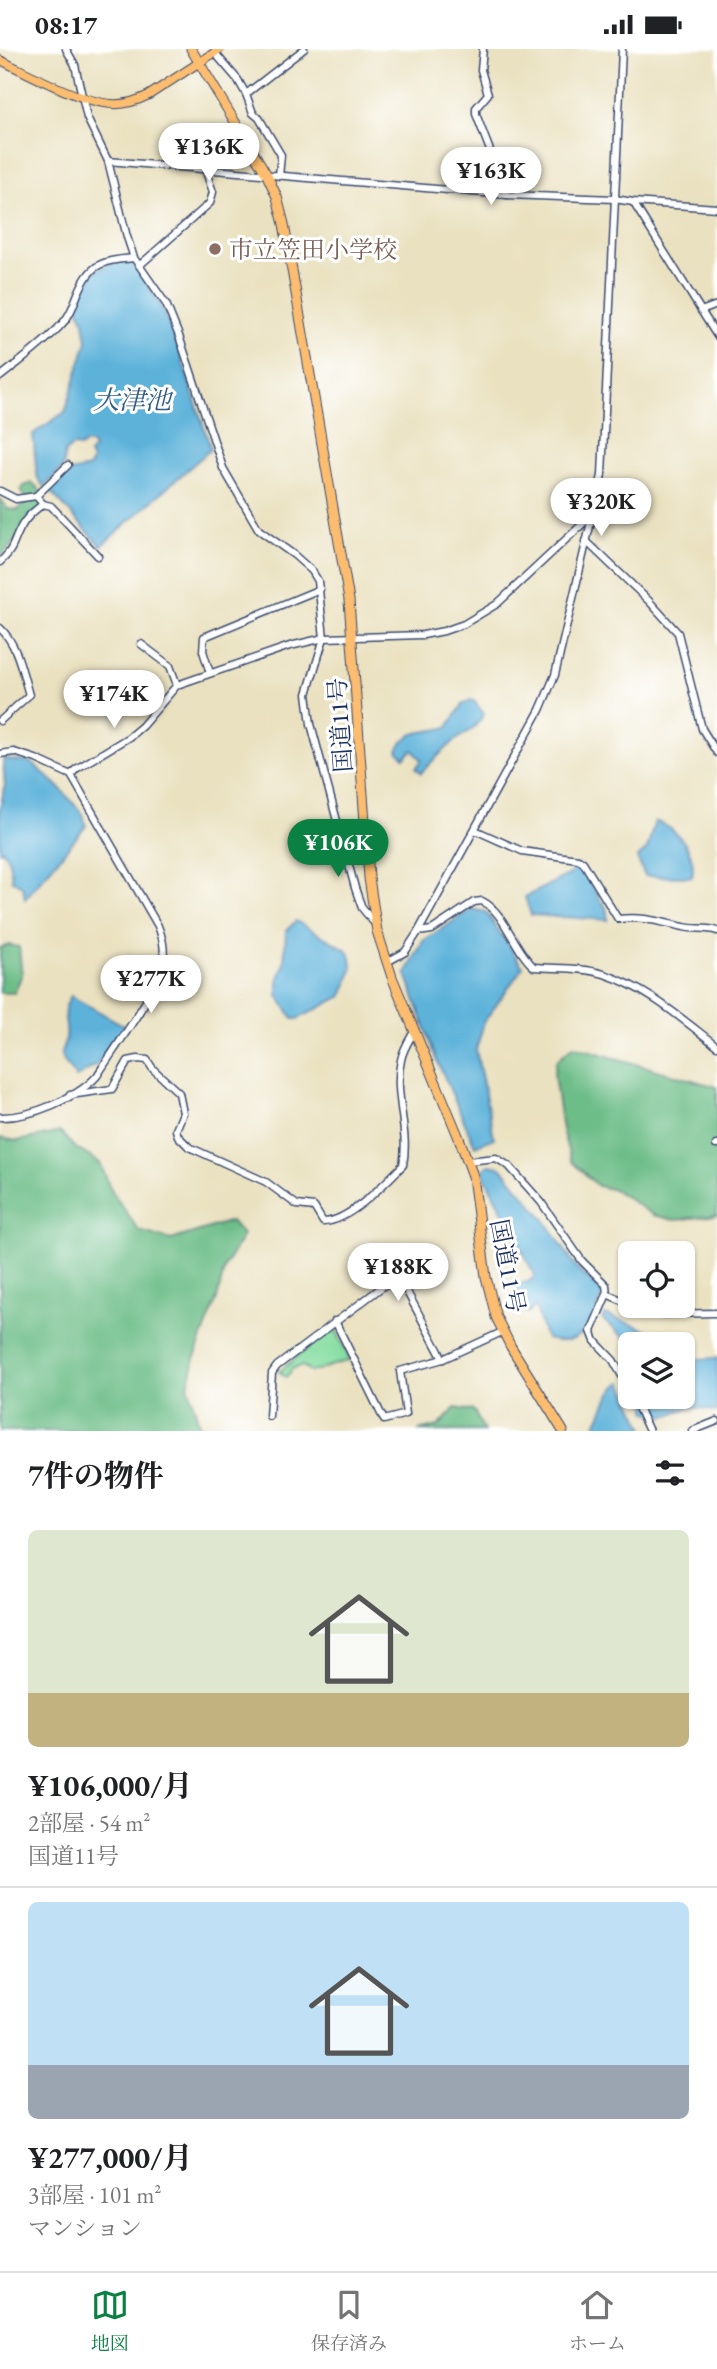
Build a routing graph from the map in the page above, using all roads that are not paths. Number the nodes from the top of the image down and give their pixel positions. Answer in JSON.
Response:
{"nodes":[{"id":1,"x":66,"y":49,"type":"edge"},
{"id":2,"x":191,"y":49,"type":"edge"},
{"id":3,"x":303,"y":49,"type":"edge"},
{"id":4,"x":483,"y":49,"type":"edge"},
{"id":5,"x":622,"y":49,"type":"edge"},
{"id":6,"x":218,"y":51,"type":"edge"},
{"id":7,"x":0,"y":60,"type":"edge"},
{"id":8,"x":199,"y":63,"type":"junction"},
{"id":9,"x":246,"y":94,"type":"junction"},
{"id":10,"x":83,"y":97,"type":"junction"},
{"id":11,"x":108,"y":161,"type":"junction"},
{"id":12,"x":205,"y":169,"type":"junction"},
{"id":13,"x":267,"y":176,"type":"junction"},
{"id":14,"x":279,"y":176,"type":"junction"},
{"id":15,"x":507,"y":195,"type":"junction"},
{"id":16,"x":615,"y":199,"type":"junction"},
{"id":17,"x":633,"y":202,"type":"junction"},
{"id":18,"x":717,"y":208,"type":"edge"},
{"id":19,"x":134,"y":257,"type":"junction"},
{"id":20,"x":140,"y":265,"type":"junction"},
{"id":21,"x":717,"y":306,"type":"edge"},
{"id":22,"x":701,"y":311,"type":"junction"},
{"id":23,"x":717,"y":336,"type":"edge"},
{"id":24,"x":0,"y":377,"type":"edge"},
{"id":25,"x":68,"y":465,"type":"dead end"},
{"id":26,"x":0,"y":491,"type":"edge"},
{"id":27,"x":37,"y":496,"type":"junction"},
{"id":28,"x":43,"y":504,"type":"junction"},
{"id":29,"x":593,"y":513,"type":"junction"},
{"id":30,"x":586,"y":541,"type":"junction"},
{"id":31,"x":98,"y":556,"type":"dead end"},
{"id":32,"x":0,"y":562,"type":"edge"},
{"id":33,"x":320,"y":589,"type":"junction"},
{"id":34,"x":0,"y":628,"type":"edge"},
{"id":35,"x":324,"y":638,"type":"junction"},
{"id":36,"x":353,"y":639,"type":"junction"},
{"id":37,"x":141,"y":644,"type":"dead end"},
{"id":38,"x":210,"y":673,"type":"junction"},
{"id":39,"x":177,"y":685,"type":"junction"},
{"id":40,"x":0,"y":721,"type":"edge"},
{"id":41,"x":717,"y":753,"type":"edge"},
{"id":42,"x":0,"y":754,"type":"edge"},
{"id":43,"x":71,"y":775,"type":"junction"},
{"id":44,"x":475,"y":830,"type":"junction"},
{"id":45,"x":376,"y":926,"type":"junction"},
{"id":46,"x":717,"y":931,"type":"edge"},
{"id":47,"x":418,"y":932,"type":"junction"},
{"id":48,"x":387,"y":962,"type":"junction"},
{"id":49,"x":415,"y":1030,"type":"junction"},
{"id":50,"x":717,"y":1046,"type":"edge"},
{"id":51,"x":70,"y":1095,"type":"junction"},
{"id":52,"x":0,"y":1117,"type":"edge"},
{"id":53,"x":468,"y":1161,"type":"junction"},
{"id":54,"x":607,"y":1294,"type":"junction"},
{"id":55,"x":618,"y":1299,"type":"edge"},
{"id":56,"x":695,"y":1313,"type":"edge"},
{"id":57,"x":717,"y":1313,"type":"edge"},
{"id":58,"x":335,"y":1321,"type":"junction"},
{"id":59,"x":502,"y":1332,"type":"junction"},
{"id":60,"x":443,"y":1359,"type":"junction"},
{"id":61,"x":618,"y":1369,"type":"edge"},
{"id":62,"x":639,"y":1409,"type":"edge"},
{"id":63,"x":269,"y":1416,"type":"dead end"},
{"id":64,"x":717,"y":1421,"type":"edge"},
{"id":65,"x":563,"y":1431,"type":"edge"},
{"id":66,"x":649,"y":1431,"type":"edge"},
{"id":67,"x":692,"y":1431,"type":"edge"}],
"edges":[{"from":1,"to":10,"type":"street"},
{"from":2,"to":8,"type":"highway","name":"国道11号"},
{"from":3,"to":9,"type":"street"},
{"from":4,"to":15,"type":"street"},
{"from":5,"to":16,"type":"street"},
{"from":6,"to":8,"type":"main road"},
{"from":6,"to":9,"type":"street"},
{"from":7,"to":10,"type":"main road"},
{"from":8,"to":10,"type":"main road"},
{"from":8,"to":13,"type":"highway","name":"国道11号"},
{"from":9,"to":14,"type":"street"},
{"from":10,"to":11,"type":"street"},
{"from":11,"to":12,"type":"street"},
{"from":11,"to":19,"type":"street"},
{"from":12,"to":13,"type":"street"},
{"from":12,"to":20,"type":"street"},
{"from":13,"to":14,"type":"street"},
{"from":13,"to":36,"type":"highway","name":"国道11号"},
{"from":14,"to":15,"type":"street"},
{"from":15,"to":16,"type":"street"},
{"from":16,"to":17,"type":"street"},
{"from":16,"to":29,"type":"street"},
{"from":17,"to":18,"type":"street"},
{"from":17,"to":22,"type":"street"},
{"from":19,"to":20,"type":"street"},
{"from":19,"to":24,"type":"street"},
{"from":20,"to":33,"type":"street"},
{"from":21,"to":22,"type":"street"},
{"from":22,"to":23,"type":"street"},
{"from":25,"to":27,"type":"street"},
{"from":26,"to":27,"type":"street"},
{"from":27,"to":28,"type":"street"},
{"from":28,"to":31,"type":"street"},
{"from":28,"to":32,"type":"street"},
{"from":29,"to":30,"type":"street"},
{"from":29,"to":36,"type":"street"},
{"from":30,"to":41,"type":"street"},
{"from":30,"to":44,"type":"street"},
{"from":33,"to":35,"type":"street"},
{"from":33,"to":38,"type":"street"},
{"from":34,"to":40,"type":"street"},
{"from":35,"to":36,"type":"street"},
{"from":35,"to":38,"type":"street"},
{"from":35,"to":45,"type":"street"},
{"from":36,"to":45,"type":"highway","name":"国道11号"},
{"from":37,"to":39,"type":"street"},
{"from":38,"to":39,"type":"street"},
{"from":39,"to":43,"type":"street"},
{"from":42,"to":43,"type":"street"},
{"from":43,"to":51,"type":"street"},
{"from":44,"to":46,"type":"street"},
{"from":44,"to":47,"type":"street"},
{"from":45,"to":48,"type":"highway","name":"国道11号"},
{"from":47,"to":48,"type":"street"},
{"from":47,"to":50,"type":"street"},
{"from":48,"to":49,"type":"highway","name":"国道11号"},
{"from":49,"to":51,"type":"street"},
{"from":49,"to":53,"type":"highway","name":"国道11号"},
{"from":51,"to":52,"type":"street"},
{"from":53,"to":54,"type":"street"},
{"from":53,"to":59,"type":"highway","name":"国道11号"},
{"from":54,"to":55,"type":"street"},
{"from":54,"to":61,"type":"street"},
{"from":56,"to":57,"type":"street"},
{"from":58,"to":60,"type":"street"},
{"from":58,"to":60,"type":"street"},
{"from":58,"to":63,"type":"street"},
{"from":59,"to":60,"type":"street"},
{"from":59,"to":65,"type":"highway","name":"国道11号"},
{"from":62,"to":66,"type":"street"},
{"from":64,"to":67,"type":"street"}]}
